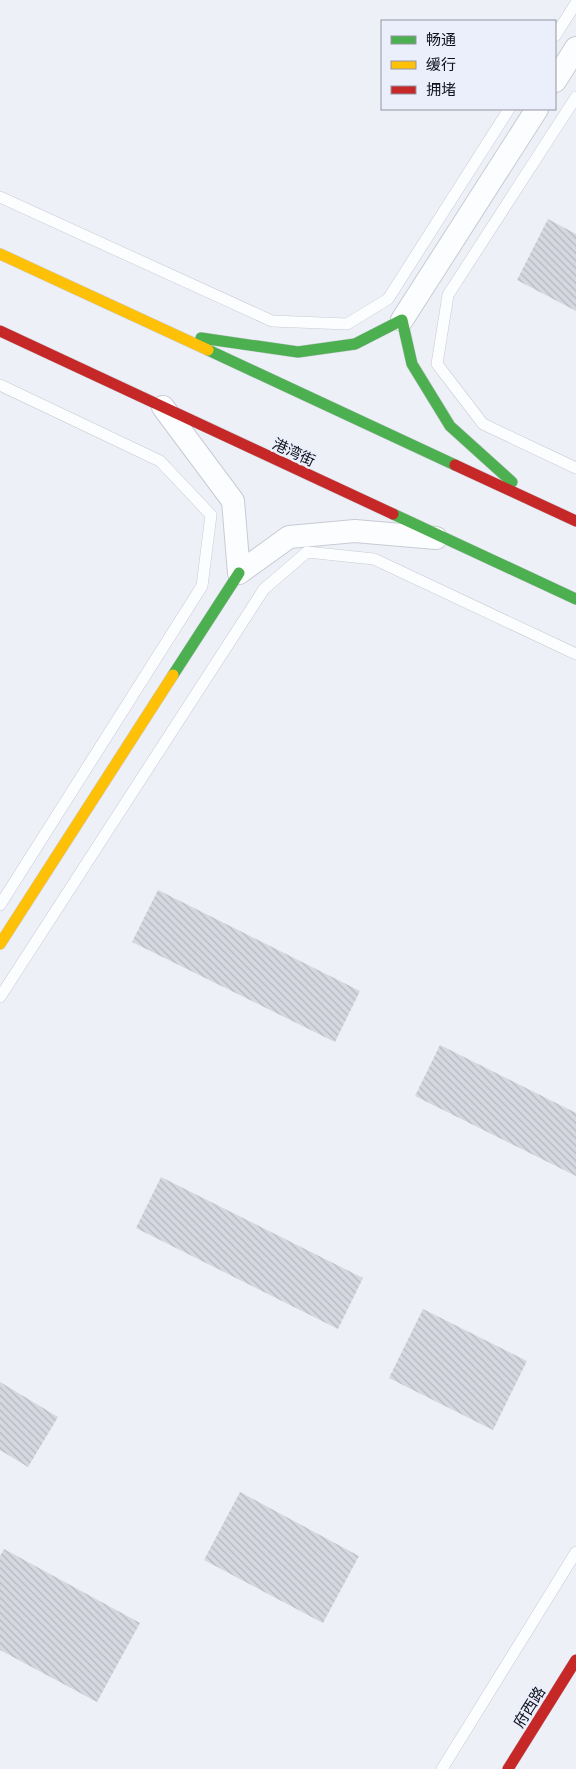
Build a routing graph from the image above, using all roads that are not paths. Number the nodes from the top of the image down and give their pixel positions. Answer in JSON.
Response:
{"nodes":[{"id":1,"x":576,"y":3,"type":"edge"},
{"id":2,"x":556,"y":34,"type":"edge"},
{"id":3,"x":576,"y":48,"type":"edge"},
{"id":4,"x":556,"y":79,"type":"edge"},
{"id":5,"x":576,"y":97,"type":"edge"},
{"id":6,"x":508,"y":110,"type":"edge"},
{"id":7,"x":536,"y":110,"type":"edge"},
{"id":8,"x":0,"y":197,"type":"edge"},
{"id":9,"x":0,"y":254,"type":"edge"},
{"id":10,"x":402,"y":320,"type":"junction"},
{"id":11,"x":0,"y":331,"type":"edge"},
{"id":12,"x":170,"y":333,"type":"junction"},
{"id":13,"x":0,"y":385,"type":"edge"},
{"id":14,"x":162,"y":407,"type":"junction"},
{"id":15,"x":576,"y":468,"type":"edge"},
{"id":16,"x":532,"y":500,"type":"junction"},
{"id":17,"x":576,"y":521,"type":"edge"},
{"id":18,"x":447,"y":539,"type":"junction"},
{"id":19,"x":239,"y":573,"type":"junction"},
{"id":20,"x":576,"y":600,"type":"edge"},
{"id":21,"x":576,"y":654,"type":"edge"},
{"id":22,"x":0,"y":905,"type":"edge"},
{"id":23,"x":0,"y":944,"type":"edge"},
{"id":24,"x":0,"y":997,"type":"edge"},
{"id":25,"x":576,"y":1552,"type":"edge"},
{"id":26,"x":576,"y":1660,"type":"edge"},
{"id":27,"x":442,"y":1769,"type":"edge"},
{"id":28,"x":508,"y":1769,"type":"edge"}],
"edges":[{"from":1,"to":2,"type":"lane"},
{"from":3,"to":4,"type":"street"},
{"from":5,"to":15,"type":"lane"},
{"from":6,"to":8,"type":"lane"},
{"from":7,"to":10,"type":"street"},
{"from":9,"to":12,"type":"street"},
{"from":10,"to":12,"type":"street"},
{"from":10,"to":16,"type":"street"},
{"from":11,"to":14,"type":"street","name":"港湾街"},
{"from":12,"to":16,"type":"street"},
{"from":13,"to":22,"type":"lane"},
{"from":14,"to":18,"type":"street","name":"港湾街"},
{"from":14,"to":19,"type":"street"},
{"from":16,"to":17,"type":"street"},
{"from":18,"to":19,"type":"street"},
{"from":18,"to":20,"type":"street","name":"港湾街"},
{"from":19,"to":23,"type":"street"},
{"from":21,"to":24,"type":"lane"},
{"from":25,"to":27,"type":"lane"},
{"from":26,"to":28,"type":"street","name":"府西路"}]}
